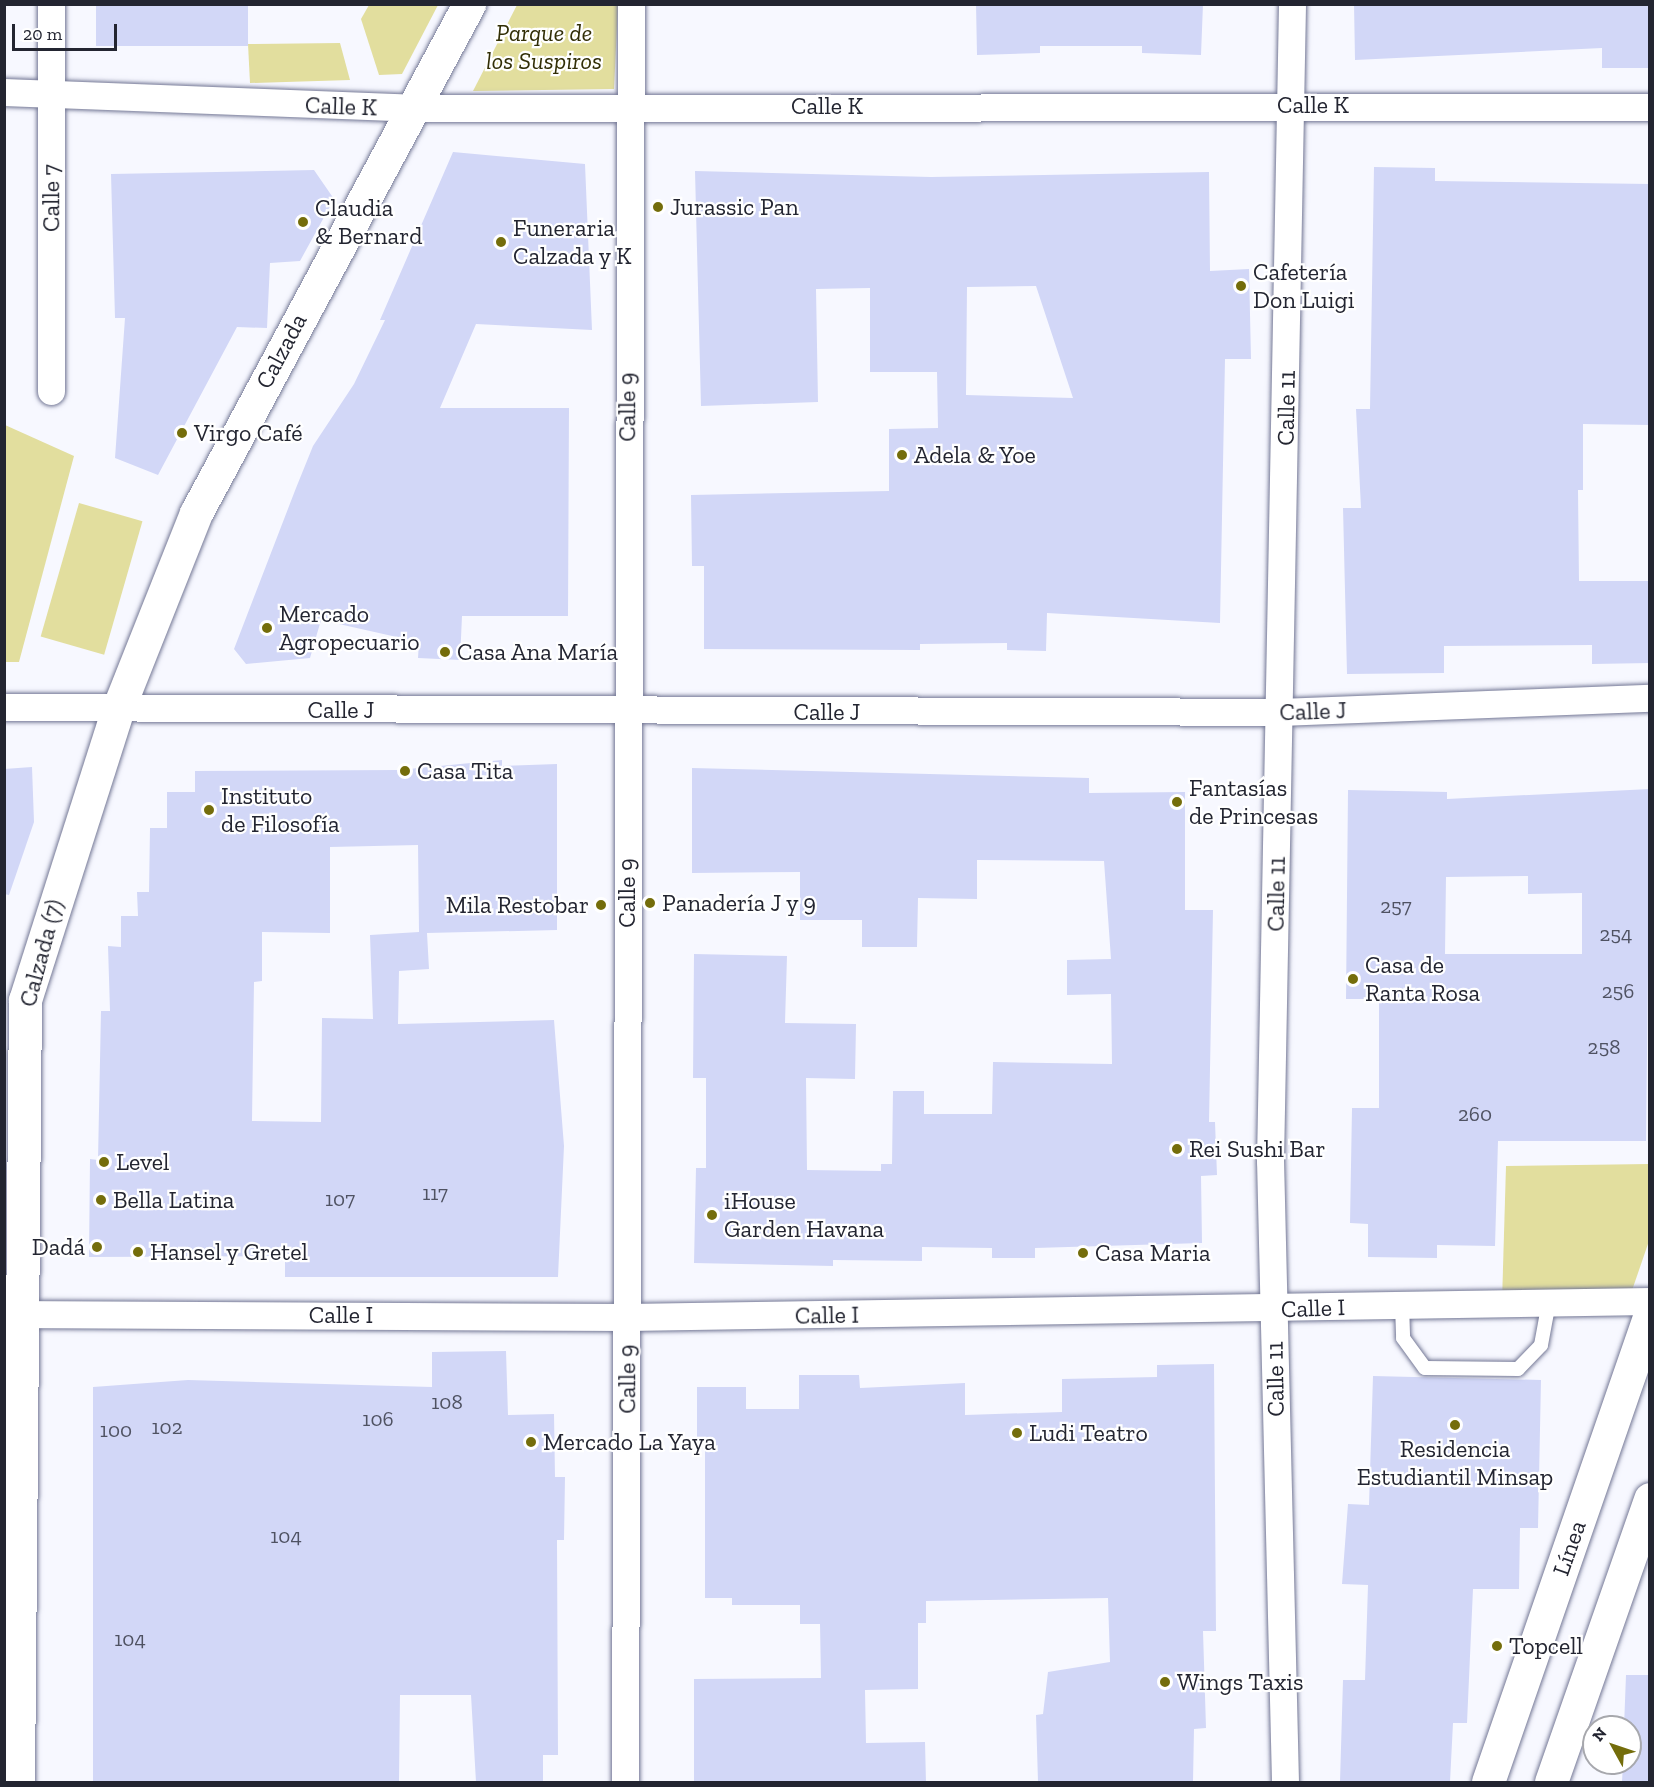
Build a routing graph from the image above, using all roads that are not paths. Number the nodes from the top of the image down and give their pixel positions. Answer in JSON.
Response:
{"nodes":[{"id":1,"x":51,"y":4,"type":"edge"},
{"id":2,"x":469,"y":4,"type":"edge"},
{"id":3,"x":631,"y":4,"type":"edge"},
{"id":4,"x":1292,"y":4,"type":"edge"},
{"id":5,"x":4,"y":92,"type":"edge"},
{"id":6,"x":52,"y":93,"type":"junction"},
{"id":7,"x":1293,"y":105,"type":"junction"},
{"id":8,"x":627,"y":107,"type":"junction"},
{"id":9,"x":1650,"y":107,"type":"edge"},
{"id":10,"x":413,"y":108,"type":"junction"},
{"id":11,"x":51,"y":391,"type":"dead end"},
{"id":12,"x":1650,"y":698,"type":"edge"},
{"id":13,"x":4,"y":707,"type":"edge"},
{"id":14,"x":118,"y":709,"type":"junction"},
{"id":15,"x":627,"y":712,"type":"junction"},
{"id":16,"x":1280,"y":712,"type":"junction"},
{"id":17,"x":1650,"y":1301,"type":"edge"},
{"id":18,"x":1549,"y":1302,"type":"junction"},
{"id":19,"x":1402,"y":1305,"type":"junction"},
{"id":20,"x":1274,"y":1309,"type":"junction"},
{"id":21,"x":1650,"y":1313,"type":"edge"},
{"id":22,"x":13,"y":1314,"type":"edge"},
{"id":23,"x":627,"y":1317,"type":"junction"},
{"id":24,"x":1650,"y":1499,"type":"edge"},
{"id":25,"x":18,"y":1782,"type":"edge"},
{"id":26,"x":625,"y":1782,"type":"edge"},
{"id":27,"x":1285,"y":1782,"type":"edge"},
{"id":28,"x":1488,"y":1782,"type":"edge"},
{"id":29,"x":1551,"y":1782,"type":"edge"}],
"edges":[{"from":1,"to":6,"type":"street","name":"Calle 7"},
{"from":2,"to":10,"type":"main road","name":"Calzada"},
{"from":3,"to":8,"type":"street","name":"Calle 9"},
{"from":4,"to":7,"type":"street","name":"Calle 11"},
{"from":5,"to":6,"type":"street","name":"Calle K"},
{"from":6,"to":10,"type":"street","name":"Calle K"},
{"from":6,"to":11,"type":"street","name":"Calle 7"},
{"from":7,"to":8,"type":"street","name":"Calle K"},
{"from":7,"to":9,"type":"street","name":"Calle K"},
{"from":7,"to":16,"type":"street","name":"Calle 11"},
{"from":8,"to":10,"type":"street","name":"Calle K"},
{"from":8,"to":15,"type":"street","name":"Calle 9"},
{"from":10,"to":14,"type":"main road","name":"Calzada"},
{"from":12,"to":16,"type":"street","name":"Calle J"},
{"from":13,"to":14,"type":"street","name":"Calle J"},
{"from":14,"to":15,"type":"street","name":"Calle J"},
{"from":14,"to":22,"type":"main road","name":"Calzada (7)"},
{"from":15,"to":16,"type":"street","name":"Calle J"},
{"from":15,"to":23,"type":"street","name":"Calle 9"},
{"from":16,"to":20,"type":"street","name":"Calle 11"},
{"from":17,"to":18,"type":"street","name":"Calle I"},
{"from":18,"to":19,"type":"street","name":"Calle I"},
{"from":18,"to":19,"type":"lane"},
{"from":19,"to":20,"type":"street","name":"Calle I"},
{"from":20,"to":23,"type":"street","name":"Calle I"},
{"from":20,"to":27,"type":"street","name":"Calle 11"},
{"from":21,"to":28,"type":"main road","name":"Línea"},
{"from":22,"to":23,"type":"street","name":"Calle I"},
{"from":22,"to":25,"type":"main road","name":"Calzada (7)"},
{"from":23,"to":26,"type":"street","name":"Calle 9"},
{"from":24,"to":29,"type":"main road"}]}
